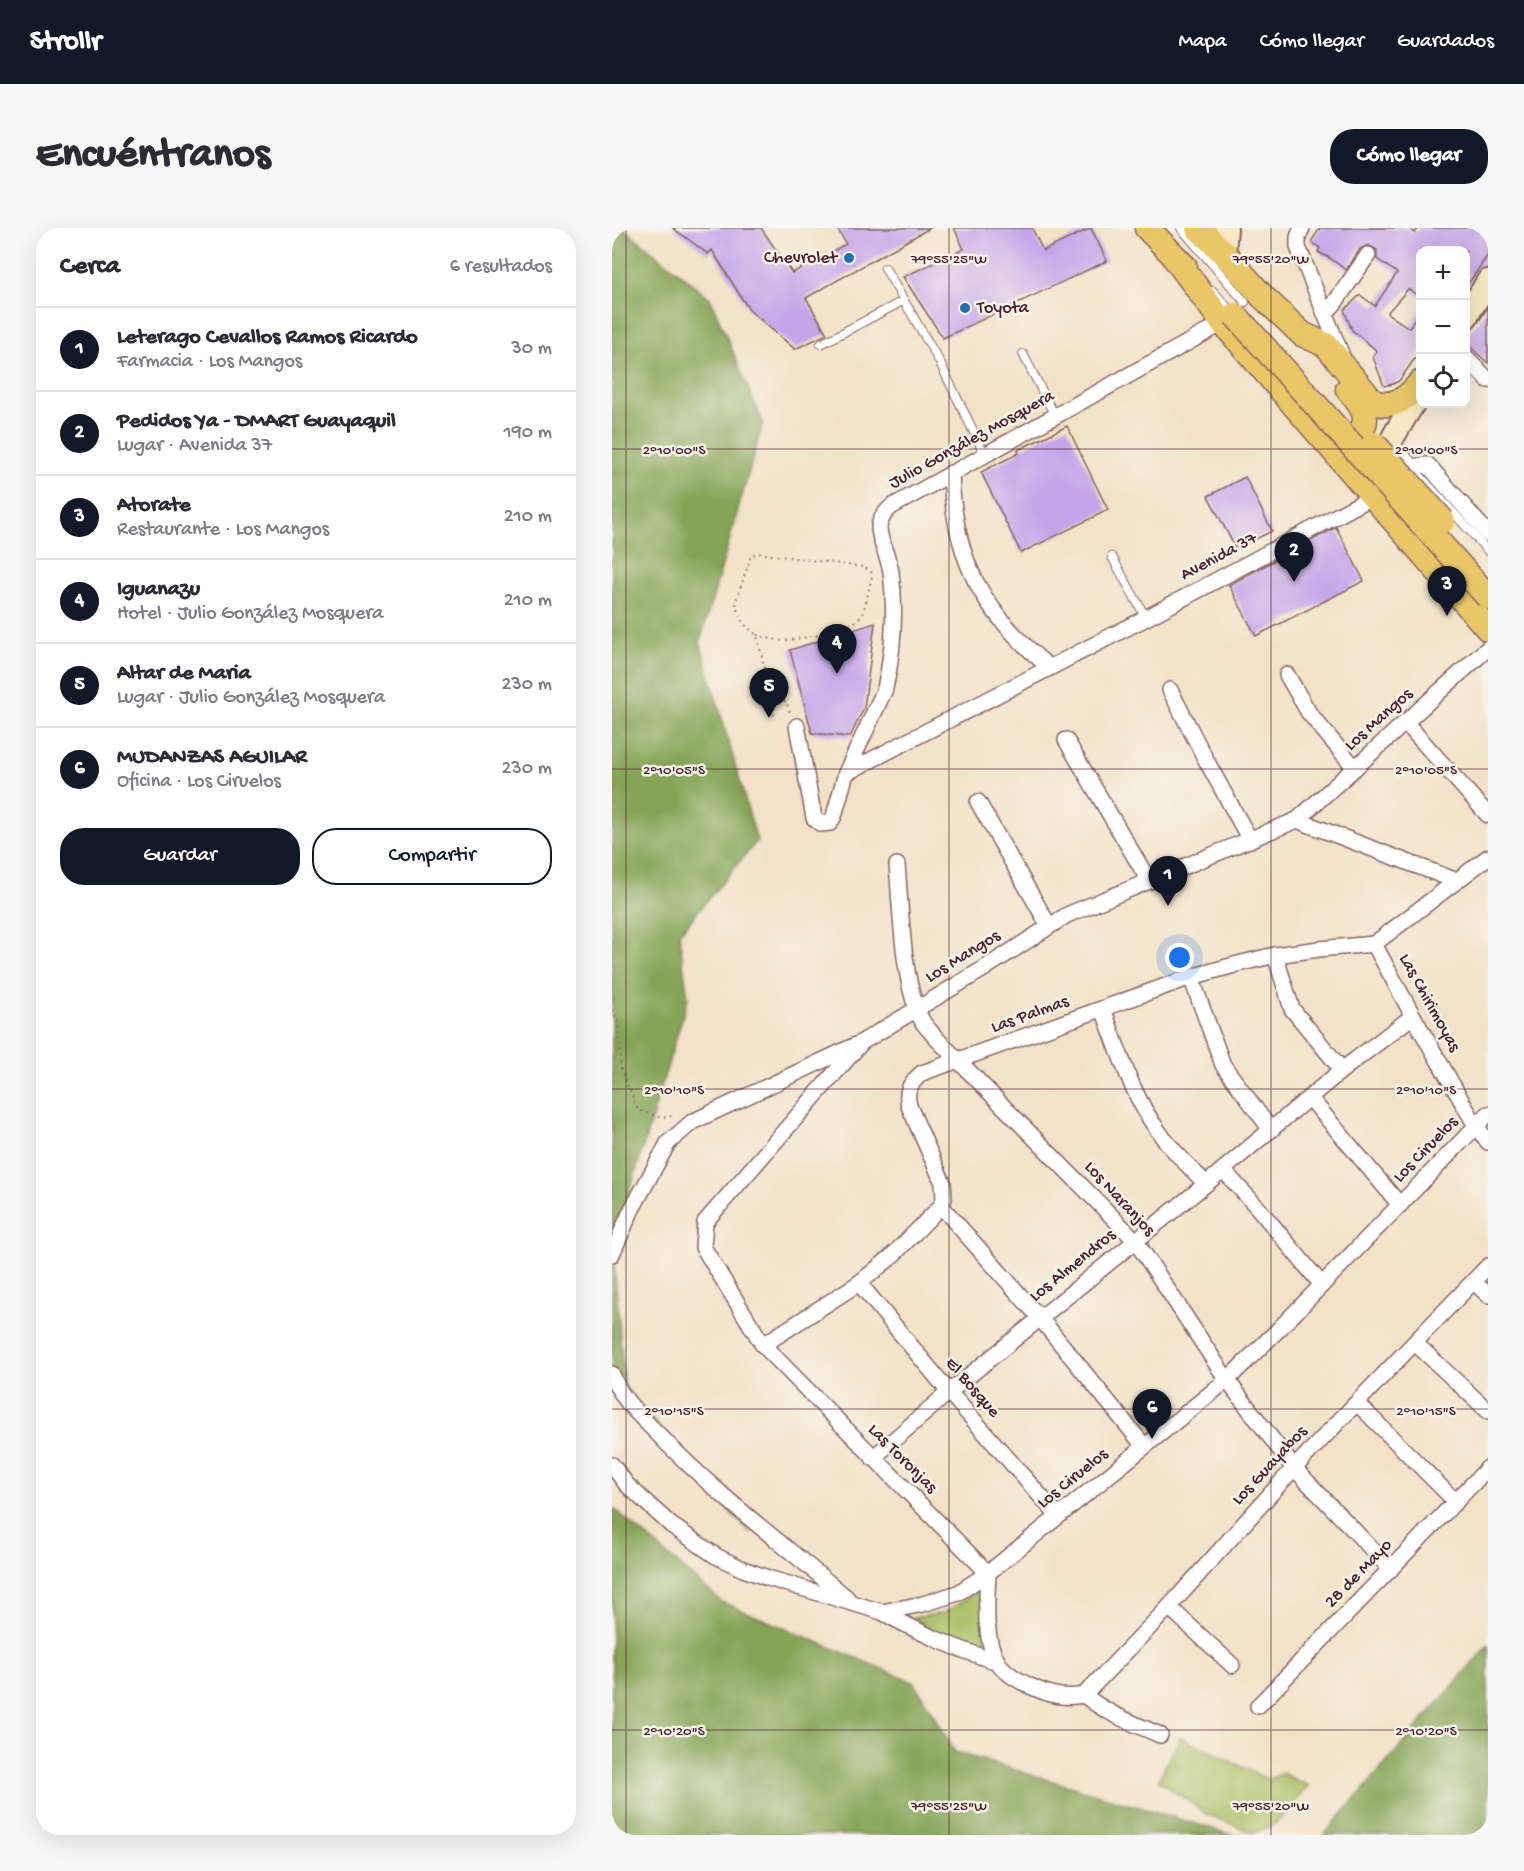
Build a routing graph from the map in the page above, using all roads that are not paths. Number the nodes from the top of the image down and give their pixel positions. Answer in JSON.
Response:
{"nodes":[{"id":1,"x":1181,"y":228,"type":"edge"},
{"id":2,"x":1198,"y":228,"type":"edge"},
{"id":3,"x":1226,"y":228,"type":"edge"},
{"id":4,"x":1302,"y":228,"type":"edge"},
{"id":5,"x":1170,"y":238,"type":"edge"},
{"id":6,"x":1224,"y":253,"type":"junction"},
{"id":7,"x":1368,"y":255,"type":"dead end"},
{"id":8,"x":885,"y":268,"type":"dead end"},
{"id":9,"x":1197,"y":272,"type":"dead end"},
{"id":10,"x":1488,"y":280,"type":"edge"},
{"id":11,"x":1205,"y":281,"type":"dead end"},
{"id":12,"x":903,"y":301,"type":"junction"},
{"id":13,"x":1470,"y":310,"type":"edge"},
{"id":14,"x":1236,"y":311,"type":"junction"},
{"id":15,"x":1325,"y":314,"type":"junction"},
{"id":16,"x":1302,"y":334,"type":"junction"},
{"id":17,"x":821,"y":344,"type":"dead end"},
{"id":18,"x":1023,"y":354,"type":"dead end"},
{"id":19,"x":1470,"y":361,"type":"edge"},
{"id":20,"x":1350,"y":375,"type":"junction"},
{"id":21,"x":1488,"y":380,"type":"edge"},
{"id":22,"x":1416,"y":388,"type":"edge"},
{"id":23,"x":1416,"y":403,"type":"edge"},
{"id":24,"x":1056,"y":416,"type":"junction"},
{"id":25,"x":1326,"y":440,"type":"junction"},
{"id":26,"x":985,"y":455,"type":"junction"},
{"id":27,"x":1394,"y":462,"type":"junction"},
{"id":28,"x":951,"y":473,"type":"junction"},
{"id":29,"x":1374,"y":496,"type":"junction"},
{"id":30,"x":1488,"y":534,"type":"edge"},
{"id":31,"x":1488,"y":551,"type":"edge"},
{"id":32,"x":1112,"y":557,"type":"dead end"},
{"id":33,"x":1488,"y":572,"type":"edge"},
{"id":34,"x":1445,"y":579,"type":"junction"},
{"id":35,"x":1488,"y":584,"type":"edge"},
{"id":36,"x":1488,"y":599,"type":"edge"},
{"id":37,"x":1146,"y":618,"type":"junction"},
{"id":38,"x":1488,"y":629,"type":"edge"},
{"id":39,"x":1488,"y":648,"type":"edge"},
{"id":40,"x":1050,"y":668,"type":"junction"},
{"id":41,"x":1287,"y":675,"type":"dead end"},
{"id":42,"x":1170,"y":690,"type":"dead end"},
{"id":43,"x":1405,"y":722,"type":"junction"},
{"id":44,"x":797,"y":726,"type":"road end"},
{"id":45,"x":1066,"y":740,"type":"dead end"},
{"id":46,"x":1355,"y":768,"type":"junction"},
{"id":47,"x":846,"y":773,"type":"junction"},
{"id":48,"x":978,"y":802,"type":"dead end"},
{"id":49,"x":1488,"y":815,"type":"edge"},
{"id":50,"x":1297,"y":820,"type":"junction"},
{"id":51,"x":1250,"y":840,"type":"junction"},
{"id":52,"x":1488,"y":857,"type":"edge"},
{"id":53,"x":897,"y":865,"type":"dead end"},
{"id":54,"x":1149,"y":880,"type":"junction"},
{"id":55,"x":1457,"y":881,"type":"junction"},
{"id":56,"x":1049,"y":926,"type":"junction"},
{"id":57,"x":1374,"y":944,"type":"junction"},
{"id":58,"x":1275,"y":955,"type":"junction"},
{"id":59,"x":1191,"y":977,"type":"junction"},
{"id":60,"x":917,"y":1008,"type":"junction"},
{"id":61,"x":1103,"y":1009,"type":"junction"},
{"id":62,"x":1413,"y":1016,"type":"junction"},
{"id":63,"x":862,"y":1042,"type":"junction"},
{"id":64,"x":958,"y":1061,"type":"junction"},
{"id":65,"x":1342,"y":1070,"type":"junction"},
{"id":66,"x":1310,"y":1098,"type":"junction"},
{"id":67,"x":1488,"y":1114,"type":"edge"},
{"id":68,"x":1476,"y":1126,"type":"junction"},
{"id":69,"x":1270,"y":1130,"type":"junction"},
{"id":70,"x":1488,"y":1142,"type":"edge"},
{"id":71,"x":1223,"y":1170,"type":"junction"},
{"id":72,"x":1206,"y":1184,"type":"junction"},
{"id":73,"x":1400,"y":1205,"type":"junction"},
{"id":74,"x":941,"y":1206,"type":"junction"},
{"id":75,"x":712,"y":1214,"type":"joint"},
{"id":76,"x":1135,"y":1240,"type":"junction"},
{"id":77,"x":612,"y":1254,"type":"edge"},
{"id":78,"x":1488,"y":1266,"type":"edge"},
{"id":79,"x":1473,"y":1282,"type":"junction"},
{"id":80,"x":859,"y":1283,"type":"junction"},
{"id":81,"x":1322,"y":1285,"type":"junction"},
{"id":82,"x":1488,"y":1295,"type":"edge"},
{"id":83,"x":1040,"y":1318,"type":"junction"},
{"id":84,"x":1415,"y":1343,"type":"junction"},
{"id":85,"x":763,"y":1345,"type":"junction"},
{"id":86,"x":612,"y":1374,"type":"edge"},
{"id":87,"x":1227,"y":1380,"type":"junction"},
{"id":88,"x":949,"y":1392,"type":"junction"},
{"id":89,"x":1357,"y":1403,"type":"junction"},
{"id":90,"x":1488,"y":1412,"type":"edge"},
{"id":91,"x":1144,"y":1446,"type":"junction"},
{"id":92,"x":873,"y":1458,"type":"junction"},
{"id":93,"x":612,"y":1465,"type":"edge"},
{"id":94,"x":1294,"y":1468,"type":"junction"},
{"id":95,"x":1488,"y":1468,"type":"edge"},
{"id":96,"x":1456,"y":1502,"type":"junction"},
{"id":97,"x":1058,"y":1516,"type":"junction"},
{"id":98,"x":1391,"y":1569,"type":"junction"},
{"id":99,"x":988,"y":1573,"type":"junction"},
{"id":100,"x":851,"y":1602,"type":"junction"},
{"id":101,"x":1169,"y":1607,"type":"junction"},
{"id":102,"x":882,"y":1612,"type":"junction"},
{"id":103,"x":998,"y":1662,"type":"junction"},
{"id":104,"x":1232,"y":1665,"type":"dead end"},
{"id":105,"x":1084,"y":1695,"type":"junction"},
{"id":106,"x":1258,"y":1706,"type":"dead end"},
{"id":107,"x":1160,"y":1735,"type":"dead end"}],
"edges":[{"from":1,"to":14,"type":"lane"},
{"from":2,"to":6,"type":"main road"},
{"from":3,"to":6,"type":"main road"},
{"from":4,"to":15,"type":"street"},
{"from":5,"to":9,"type":"lane"},
{"from":5,"to":14,"type":"main road"},
{"from":5,"to":14,"type":"main road"},
{"from":6,"to":16,"type":"main road"},
{"from":7,"to":15,"type":"street"},
{"from":8,"to":12,"type":"lane"},
{"from":10,"to":13,"type":"main road"},
{"from":11,"to":14,"type":"lane"},
{"from":12,"to":17,"type":"lane"},
{"from":12,"to":26,"type":"lane"},
{"from":14,"to":24,"type":"street","name":"Julio González Mosquera"},
{"from":14,"to":25,"type":"main road"},
{"from":14,"to":33,"type":"main road","bridge":true},
{"from":14,"to":36,"type":"main road","bridge":true},
{"from":15,"to":20,"type":"street"},
{"from":16,"to":20,"type":"main road"},
{"from":16,"to":25,"type":"main road"},
{"from":18,"to":24,"type":"lane"},
{"from":19,"to":21,"type":"street"},
{"from":20,"to":22,"type":"main road"},
{"from":23,"to":27,"type":"main road"},
{"from":24,"to":26,"type":"street","name":"Julio González Mosquera"},
{"from":25,"to":29,"type":"main road"},
{"from":26,"to":28,"type":"street","name":"Julio González Mosquera"},
{"from":27,"to":29,"type":"main road"},
{"from":27,"to":30,"type":"street"},
{"from":27,"to":31,"type":"lane"},
{"from":27,"to":35,"type":"main road"},
{"from":28,"to":40,"type":"street"},
{"from":28,"to":47,"type":"street","name":"Julio González Mosquera"},
{"from":29,"to":34,"type":"main road"},
{"from":29,"to":37,"type":"street","name":"Avenida 37"},
{"from":32,"to":37,"type":"lane"},
{"from":34,"to":36,"type":"main road"},
{"from":34,"to":38,"type":"main road"},
{"from":37,"to":40,"type":"street","name":"Avenida 37"},
{"from":39,"to":43,"type":"street","name":"Los Mangos"},
{"from":40,"to":47,"type":"street","name":"Avenida 37"},
{"from":41,"to":46,"type":"street"},
{"from":42,"to":51,"type":"street"},
{"from":43,"to":46,"type":"street","name":"Los Mangos"},
{"from":43,"to":49,"type":"street"},
{"from":44,"to":47,"type":"street"},
{"from":45,"to":54,"type":"street"},
{"from":46,"to":50,"type":"street","name":"Los Mangos"},
{"from":48,"to":56,"type":"street"},
{"from":50,"to":51,"type":"street","name":"Los Mangos"},
{"from":50,"to":55,"type":"street"},
{"from":51,"to":54,"type":"street","name":"Los Mangos"},
{"from":52,"to":55,"type":"street"},
{"from":53,"to":60,"type":"street","name":"Los Naranjos"},
{"from":54,"to":56,"type":"street","name":"Los Mangos"},
{"from":55,"to":57,"type":"street"},
{"from":56,"to":60,"type":"street","name":"Los Mangos"},
{"from":57,"to":58,"type":"street","name":"Las Palmas"},
{"from":57,"to":62,"type":"street","name":"Las Chirimoyas"},
{"from":58,"to":59,"type":"street","name":"Las Palmas"},
{"from":58,"to":65,"type":"street"},
{"from":59,"to":61,"type":"street","name":"Las Palmas"},
{"from":59,"to":69,"type":"street"},
{"from":60,"to":63,"type":"street","name":"Los Mangos"},
{"from":60,"to":64,"type":"street","name":"Los Naranjos"},
{"from":61,"to":64,"type":"street","name":"Las Palmas"},
{"from":61,"to":72,"type":"street"},
{"from":62,"to":65,"type":"street","name":"Los Almendros"},
{"from":62,"to":68,"type":"street","name":"Las Chirimoyas"},
{"from":63,"to":75,"type":"street","name":"Los Mangos"},
{"from":63,"to":77,"type":"street"},
{"from":64,"to":74,"type":"street","name":"Las Palmas"},
{"from":64,"to":76,"type":"street","name":"Los Naranjos"},
{"from":65,"to":66,"type":"street","name":"Los Almendros"},
{"from":66,"to":69,"type":"street","name":"Los Almendros"},
{"from":66,"to":73,"type":"street"},
{"from":67,"to":68,"type":"street","name":"Los Ciruelos"},
{"from":68,"to":70,"type":"street","name":"Las Chirimoyas"},
{"from":68,"to":73,"type":"street","name":"Los Ciruelos"},
{"from":69,"to":71,"type":"street","name":"Los Almendros"},
{"from":71,"to":72,"type":"street","name":"Los Almendros"},
{"from":71,"to":81,"type":"street"},
{"from":72,"to":76,"type":"street","name":"Los Almendros"},
{"from":73,"to":81,"type":"street","name":"Los Ciruelos"},
{"from":74,"to":80,"type":"street"},
{"from":74,"to":83,"type":"street"},
{"from":75,"to":85,"type":"street","name":"Las Toronjas"},
{"from":76,"to":83,"type":"street","name":"Los Almendros"},
{"from":76,"to":87,"type":"street","name":"Los Naranjos"},
{"from":78,"to":79,"type":"street","name":"Los Guayabos"},
{"from":79,"to":82,"type":"street"},
{"from":79,"to":84,"type":"street","name":"Los Guayabos"},
{"from":80,"to":85,"type":"street"},
{"from":80,"to":88,"type":"street","name":"El Bosque"},
{"from":81,"to":87,"type":"street","name":"Los Ciruelos"},
{"from":83,"to":88,"type":"street","name":"Los Almendros"},
{"from":83,"to":91,"type":"street"},
{"from":84,"to":89,"type":"street","name":"Los Guayabos"},
{"from":84,"to":90,"type":"street"},
{"from":85,"to":92,"type":"street","name":"Las Toronjas"},
{"from":86,"to":100,"type":"street"},
{"from":87,"to":91,"type":"street","name":"Los Ciruelos"},
{"from":87,"to":94,"type":"street","name":"Los Naranjos"},
{"from":88,"to":92,"type":"street","name":"Los Almendros"},
{"from":88,"to":97,"type":"street","name":"El Bosque"},
{"from":89,"to":94,"type":"street","name":"Los Guayabos"},
{"from":89,"to":96,"type":"street"},
{"from":91,"to":97,"type":"street","name":"Los Ciruelos"},
{"from":92,"to":99,"type":"street","name":"Las Toronjas"},
{"from":93,"to":100,"type":"street","name":"Los Ciruelos"},
{"from":94,"to":98,"type":"street","name":"Los Naranjos"},
{"from":94,"to":101,"type":"street","name":"Los Guayabos"},
{"from":95,"to":96,"type":"street","name":"28 de Mayo"},
{"from":96,"to":98,"type":"street","name":"28 de Mayo"},
{"from":97,"to":99,"type":"street","name":"Los Ciruelos"},
{"from":98,"to":106,"type":"street","name":"28 de Mayo"},
{"from":99,"to":102,"type":"street","name":"Los Ciruelos"},
{"from":99,"to":103,"type":"street"},
{"from":100,"to":102,"type":"street","name":"Los Ciruelos"},
{"from":101,"to":104,"type":"street"},
{"from":101,"to":105,"type":"street","name":"Los Guayabos"},
{"from":102,"to":103,"type":"street"},
{"from":103,"to":105,"type":"street"},
{"from":105,"to":107,"type":"street"}]}
